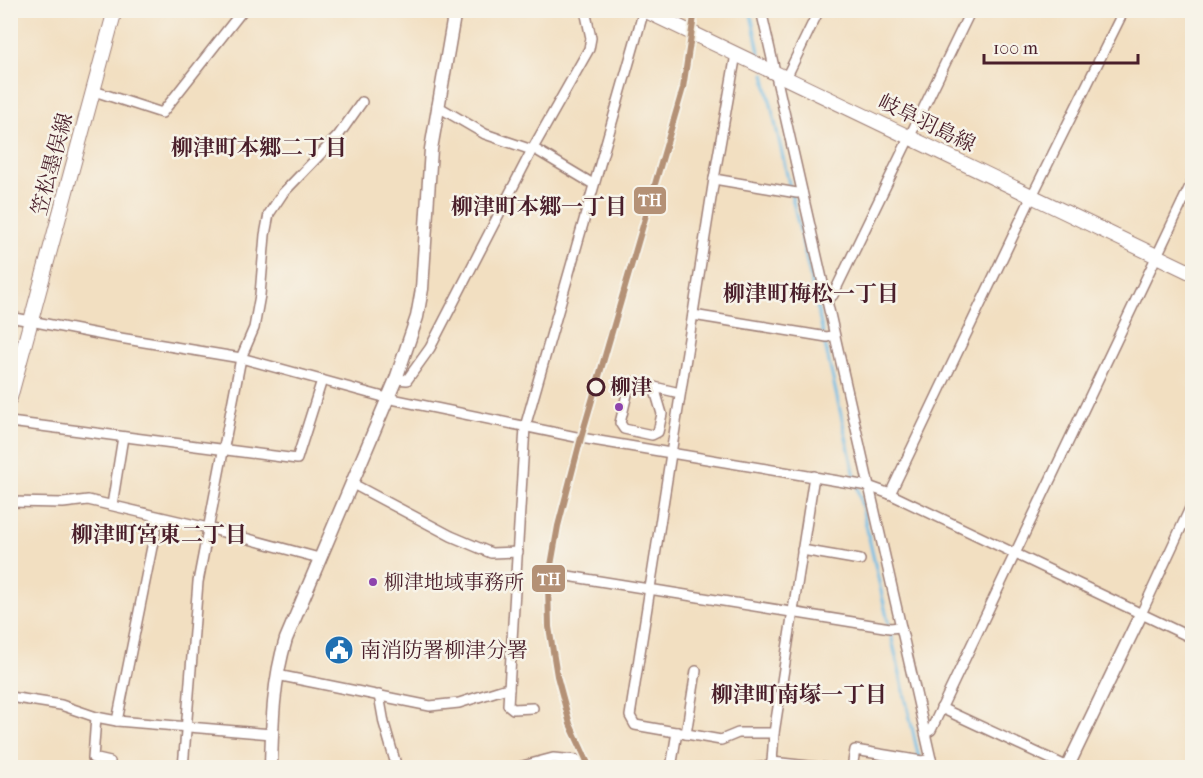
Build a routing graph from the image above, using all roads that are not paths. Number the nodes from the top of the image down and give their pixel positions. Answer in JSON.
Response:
{"nodes":[{"id":1,"x":116,"y":10,"type":"edge"},
{"id":2,"x":243,"y":10,"type":"edge"},
{"id":3,"x":455,"y":10,"type":"edge"},
{"id":4,"x":585,"y":10,"type":"edge"},
{"id":5,"x":644,"y":10,"type":"edge"},
{"id":6,"x":761,"y":10,"type":"edge"},
{"id":7,"x":819,"y":10,"type":"edge"},
{"id":8,"x":971,"y":10,"type":"edge"},
{"id":9,"x":1124,"y":10,"type":"edge"},
{"id":10,"x":736,"y":54,"type":"junction"},
{"id":11,"x":781,"y":76,"type":"junction"},
{"id":12,"x":94,"y":91,"type":"junction"},
{"id":13,"x":362,"y":102,"type":"dead end"},
{"id":14,"x":437,"y":106,"type":"junction"},
{"id":15,"x":909,"y":137,"type":"junction"},
{"id":16,"x":532,"y":149,"type":"junction"},
{"id":17,"x":714,"y":179,"type":"junction"},
{"id":18,"x":1192,"y":182,"type":"edge"},
{"id":19,"x":593,"y":184,"type":"junction"},
{"id":20,"x":802,"y":192,"type":"junction"},
{"id":21,"x":1032,"y":196,"type":"junction"},
{"id":22,"x":1157,"y":256,"type":"junction"},
{"id":23,"x":1192,"y":273,"type":"edge"},
{"id":24,"x":826,"y":300,"type":"junction"},
{"id":25,"x":693,"y":315,"type":"junction"},
{"id":26,"x":10,"y":317,"type":"edge"},
{"id":27,"x":32,"y":322,"type":"junction"},
{"id":28,"x":834,"y":335,"type":"junction"},
{"id":29,"x":241,"y":358,"type":"junction"},
{"id":30,"x":396,"y":379,"type":"junction"},
{"id":31,"x":322,"y":381,"type":"junction"},
{"id":32,"x":654,"y":387,"type":"junction"},
{"id":33,"x":680,"y":393,"type":"junction"},
{"id":34,"x":10,"y":398,"type":"edge"},
{"id":35,"x":387,"y":398,"type":"junction"},
{"id":36,"x":10,"y":422,"type":"edge"},
{"id":37,"x":525,"y":427,"type":"junction"},
{"id":38,"x":123,"y":437,"type":"junction"},
{"id":39,"x":223,"y":451,"type":"junction"},
{"id":40,"x":670,"y":453,"type":"junction"},
{"id":41,"x":814,"y":476,"type":"junction"},
{"id":42,"x":351,"y":483,"type":"junction"},
{"id":43,"x":868,"y":486,"type":"junction"},
{"id":44,"x":890,"y":494,"type":"junction"},
{"id":45,"x":10,"y":502,"type":"edge"},
{"id":46,"x":1192,"y":504,"type":"edge"},
{"id":47,"x":112,"y":505,"type":"junction"},
{"id":48,"x":158,"y":517,"type":"junction"},
{"id":49,"x":208,"y":528,"type":"junction"},
{"id":50,"x":802,"y":550,"type":"junction"},
{"id":51,"x":518,"y":552,"type":"junction"},
{"id":52,"x":1014,"y":554,"type":"junction"},
{"id":53,"x":320,"y":558,"type":"junction"},
{"id":54,"x":860,"y":560,"type":"dead end"},
{"id":55,"x":562,"y":575,"type":"dead end"},
{"id":56,"x":649,"y":590,"type":"junction"},
{"id":57,"x":793,"y":613,"type":"junction"},
{"id":58,"x":1141,"y":614,"type":"junction"},
{"id":59,"x":901,"y":627,"type":"junction"},
{"id":60,"x":1192,"y":638,"type":"edge"},
{"id":61,"x":696,"y":671,"type":"dead end"},
{"id":62,"x":277,"y":675,"type":"junction"},
{"id":63,"x":509,"y":689,"type":"junction"},
{"id":64,"x":379,"y":695,"type":"junction"},
{"id":65,"x":10,"y":697,"type":"edge"},
{"id":66,"x":533,"y":708,"type":"dead end"},
{"id":67,"x":941,"y":708,"type":"junction"},
{"id":68,"x":96,"y":717,"type":"junction"},
{"id":69,"x":117,"y":721,"type":"junction"},
{"id":70,"x":185,"y":726,"type":"junction"},
{"id":71,"x":681,"y":733,"type":"junction"},
{"id":72,"x":774,"y":733,"type":"junction"},
{"id":73,"x":926,"y":733,"type":"junction"},
{"id":74,"x":272,"y":734,"type":"junction"},
{"id":75,"x":772,"y":762,"type":"junction"},
{"id":76,"x":932,"y":763,"type":"edge"},
{"id":77,"x":1068,"y":767,"type":"edge"},
{"id":78,"x":109,"y":768,"type":"edge"},
{"id":79,"x":183,"y":768,"type":"edge"},
{"id":80,"x":271,"y":768,"type":"edge"},
{"id":81,"x":397,"y":768,"type":"edge"},
{"id":82,"x":515,"y":768,"type":"edge"},
{"id":83,"x":581,"y":768,"type":"edge"},
{"id":84,"x":671,"y":768,"type":"edge"},
{"id":85,"x":753,"y":768,"type":"edge"},
{"id":86,"x":827,"y":768,"type":"edge"},
{"id":87,"x":852,"y":768,"type":"edge"}],
"edges":[{"from":1,"to":12,"type":"main road","name":"笠松墨俣線"},
{"from":2,"to":12,"type":"street"},
{"from":3,"to":14,"type":"street"},
{"from":4,"to":16,"type":"street"},
{"from":5,"to":10,"type":"main road","name":"岐阜羽島線"},
{"from":5,"to":19,"type":"street"},
{"from":6,"to":11,"type":"street"},
{"from":7,"to":11,"type":"street"},
{"from":8,"to":15,"type":"street"},
{"from":9,"to":21,"type":"street"},
{"from":10,"to":11,"type":"main road","name":"岐阜羽島線"},
{"from":10,"to":17,"type":"street"},
{"from":11,"to":15,"type":"main road","name":"岐阜羽島線"},
{"from":11,"to":20,"type":"street"},
{"from":12,"to":27,"type":"main road","name":"笠松墨俣線"},
{"from":13,"to":29,"type":"street"},
{"from":14,"to":16,"type":"street"},
{"from":14,"to":30,"type":"street"},
{"from":15,"to":21,"type":"main road","name":"岐阜羽島線"},
{"from":15,"to":24,"type":"street"},
{"from":16,"to":19,"type":"street"},
{"from":16,"to":30,"type":"street"},
{"from":17,"to":20,"type":"street"},
{"from":17,"to":25,"type":"street"},
{"from":18,"to":22,"type":"street"},
{"from":19,"to":37,"type":"street"},
{"from":20,"to":24,"type":"street"},
{"from":21,"to":22,"type":"main road","name":"岐阜羽島線"},
{"from":21,"to":44,"type":"street"},
{"from":22,"to":23,"type":"main road","name":"岐阜羽島線"},
{"from":22,"to":52,"type":"street"},
{"from":24,"to":28,"type":"street"},
{"from":25,"to":28,"type":"street"},
{"from":25,"to":33,"type":"street"},
{"from":26,"to":27,"type":"street"},
{"from":27,"to":29,"type":"street"},
{"from":27,"to":34,"type":"main road","name":"笠松墨俣線"},
{"from":28,"to":43,"type":"street"},
{"from":29,"to":31,"type":"street"},
{"from":29,"to":39,"type":"street"},
{"from":30,"to":35,"type":"street"},
{"from":31,"to":35,"type":"street"},
{"from":31,"to":39,"type":"street"},
{"from":32,"to":32,"type":"street"},
{"from":32,"to":33,"type":"street"},
{"from":33,"to":40,"type":"street"},
{"from":35,"to":37,"type":"street"},
{"from":35,"to":42,"type":"street"},
{"from":36,"to":38,"type":"street"},
{"from":37,"to":40,"type":"street"},
{"from":37,"to":51,"type":"street"},
{"from":38,"to":39,"type":"street"},
{"from":38,"to":47,"type":"street"},
{"from":39,"to":49,"type":"street"},
{"from":40,"to":41,"type":"street"},
{"from":40,"to":56,"type":"street"},
{"from":41,"to":43,"type":"street"},
{"from":41,"to":50,"type":"street"},
{"from":42,"to":51,"type":"street"},
{"from":42,"to":53,"type":"street"},
{"from":43,"to":44,"type":"street"},
{"from":43,"to":59,"type":"street"},
{"from":44,"to":52,"type":"street"},
{"from":45,"to":47,"type":"street"},
{"from":46,"to":58,"type":"street"},
{"from":47,"to":48,"type":"street"},
{"from":48,"to":49,"type":"street"},
{"from":48,"to":69,"type":"street"},
{"from":49,"to":53,"type":"street"},
{"from":49,"to":70,"type":"street"},
{"from":50,"to":54,"type":"street"},
{"from":50,"to":57,"type":"street"},
{"from":51,"to":63,"type":"street"},
{"from":52,"to":58,"type":"street"},
{"from":52,"to":67,"type":"street"},
{"from":53,"to":62,"type":"street"},
{"from":55,"to":56,"type":"street"},
{"from":56,"to":57,"type":"street"},
{"from":56,"to":71,"type":"street"},
{"from":57,"to":59,"type":"street"},
{"from":57,"to":72,"type":"street"},
{"from":58,"to":60,"type":"street"},
{"from":58,"to":77,"type":"street"},
{"from":59,"to":73,"type":"street"},
{"from":61,"to":71,"type":"street"},
{"from":62,"to":64,"type":"street"},
{"from":62,"to":74,"type":"street"},
{"from":63,"to":64,"type":"street"},
{"from":63,"to":66,"type":"street"},
{"from":64,"to":81,"type":"street"},
{"from":65,"to":68,"type":"street"},
{"from":67,"to":73,"type":"street"},
{"from":67,"to":77,"type":"street"},
{"from":68,"to":69,"type":"street"},
{"from":68,"to":78,"type":"street"},
{"from":69,"to":70,"type":"street"},
{"from":70,"to":74,"type":"street"},
{"from":70,"to":79,"type":"street"},
{"from":71,"to":72,"type":"street"},
{"from":71,"to":84,"type":"street"},
{"from":72,"to":75,"type":"street"},
{"from":73,"to":76,"type":"street"},
{"from":74,"to":80,"type":"street"},
{"from":75,"to":85,"type":"street"},
{"from":75,"to":86,"type":"street"},
{"from":76,"to":87,"type":"street"},
{"from":82,"to":83,"type":"street"}]}
